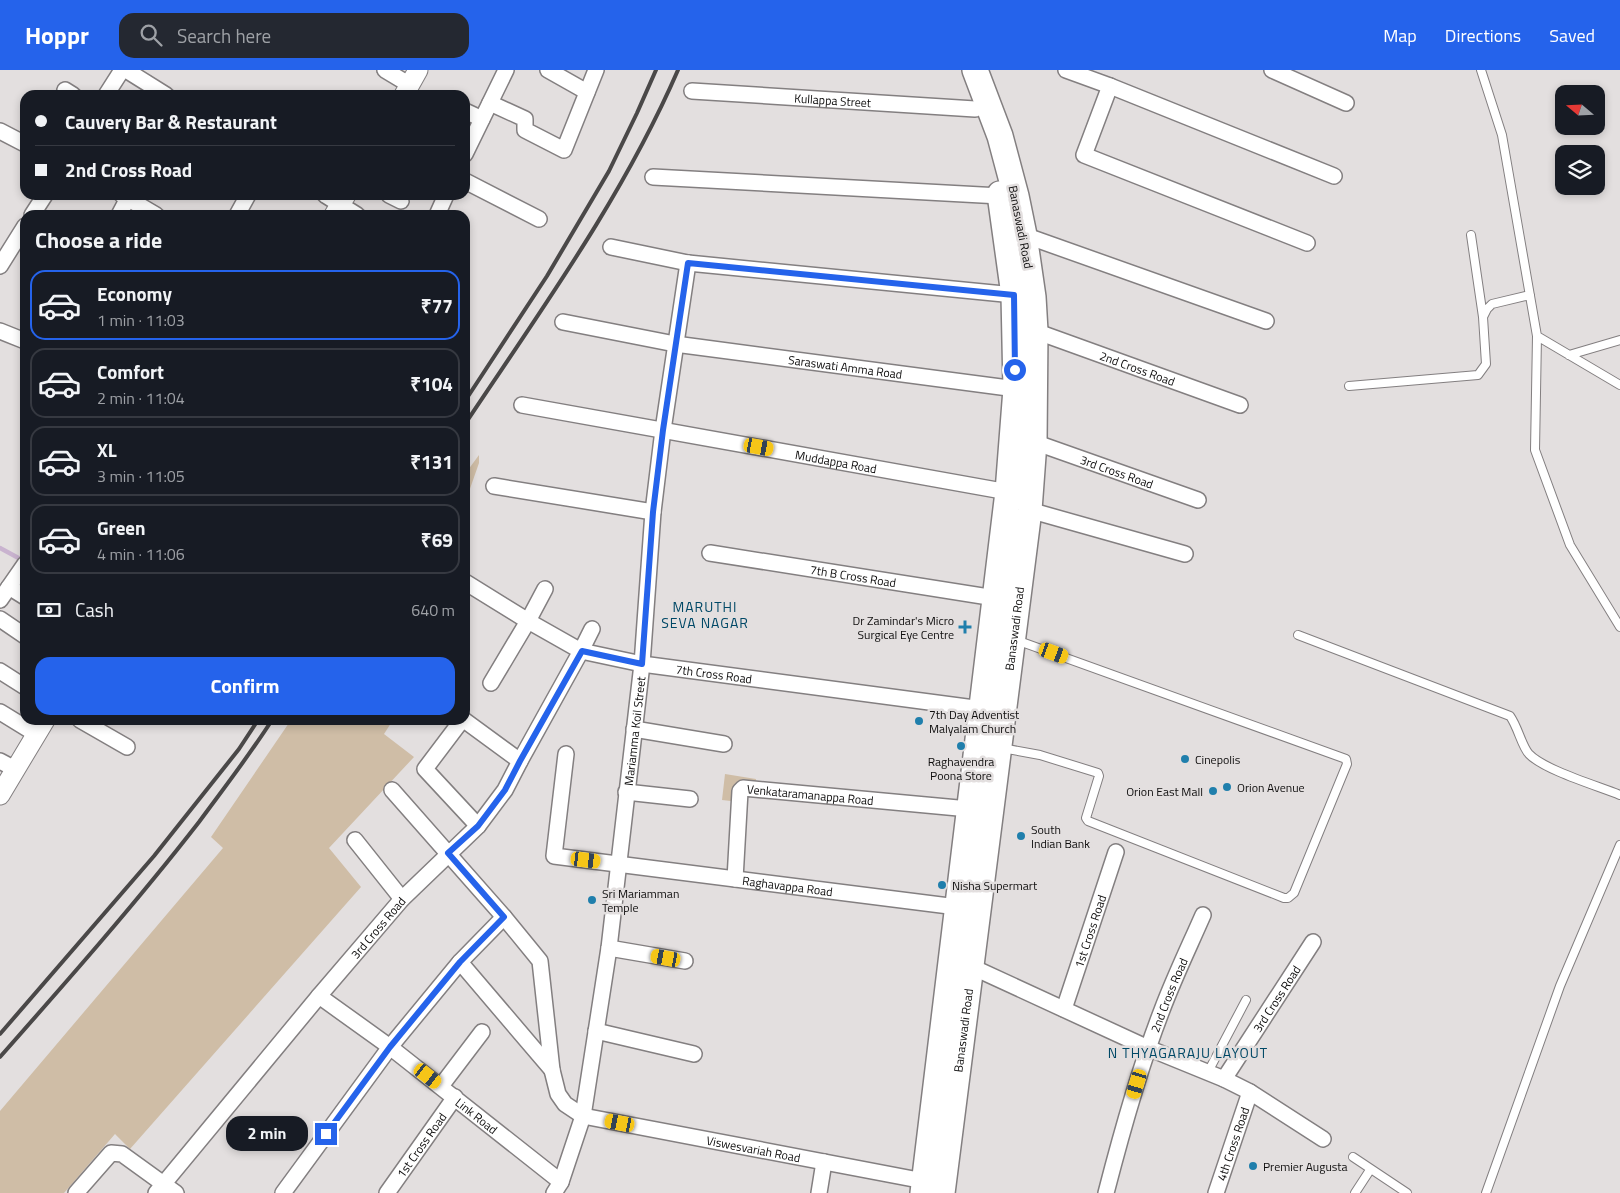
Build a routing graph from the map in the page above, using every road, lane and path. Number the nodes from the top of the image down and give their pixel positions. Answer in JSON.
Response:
{"nodes":[{"id":1,"x":122,"y":70,"type":"edge"},
{"id":2,"x":126,"y":70,"type":"edge"},
{"id":3,"x":385,"y":70,"type":"edge"},
{"id":4,"x":506,"y":70,"type":"edge"},
{"id":5,"x":548,"y":70,"type":"edge"},
{"id":6,"x":596,"y":70,"type":"edge"},
{"id":7,"x":960,"y":70,"type":"edge"},
{"id":8,"x":975,"y":70,"type":"edge"},
{"id":9,"x":1066,"y":70,"type":"edge"},
{"id":10,"x":1272,"y":70,"type":"edge"},
{"id":11,"x":1482,"y":70,"type":"edge"},
{"id":12,"x":411,"y":83,"type":"edge"},
{"id":13,"x":1110,"y":86,"type":"junction"},
{"id":14,"x":109,"y":90,"type":"edge"},
{"id":15,"x":158,"y":90,"type":"edge"},
{"id":16,"x":692,"y":91,"type":"dead end"},
{"id":17,"x":587,"y":92,"type":"junction"},
{"id":18,"x":490,"y":103,"type":"junction"},
{"id":19,"x":1346,"y":103,"type":"dead end"},
{"id":20,"x":975,"y":109,"type":"junction"},
{"id":21,"x":470,"y":114,"type":"edge"},
{"id":22,"x":482,"y":119,"type":"junction"},
{"id":23,"x":0,"y":132,"type":"edge"},
{"id":24,"x":20,"y":142,"type":"edge"},
{"id":25,"x":470,"y":144,"type":"edge"},
{"id":26,"x":1334,"y":176,"type":"dead end"},
{"id":27,"x":653,"y":177,"type":"dead end"},
{"id":28,"x":470,"y":184,"type":"edge"},
{"id":29,"x":1000,"y":196,"type":"junction"},
{"id":30,"x":130,"y":200,"type":"edge"},
{"id":31,"x":336,"y":202,"type":"edge"},
{"id":32,"x":147,"y":210,"type":"edge"},
{"id":33,"x":349,"y":210,"type":"edge"},
{"id":34,"x":539,"y":219,"type":"dead end"},
{"id":35,"x":20,"y":234,"type":"edge"},
{"id":36,"x":1024,"y":235,"type":"junction"},
{"id":37,"x":1471,"y":235,"type":"dead end"},
{"id":38,"x":1307,"y":243,"type":"dead end"},
{"id":39,"x":611,"y":247,"type":"dead end"},
{"id":40,"x":688,"y":263,"type":"junction"},
{"id":41,"x":0,"y":266,"type":"edge"},
{"id":42,"x":1014,"y":295,"type":"junction"},
{"id":43,"x":1530,"y":296,"type":"junction"},
{"id":44,"x":1483,"y":317,"type":"junction"},
{"id":45,"x":1266,"y":321,"type":"dead end"},
{"id":46,"x":563,"y":322,"type":"dead end"},
{"id":47,"x":0,"y":331,"type":"edge"},
{"id":48,"x":1035,"y":331,"type":"junction"},
{"id":49,"x":1537,"y":336,"type":"junction"},
{"id":50,"x":20,"y":339,"type":"edge"},
{"id":51,"x":1620,"y":340,"type":"edge"},
{"id":52,"x":675,"y":344,"type":"junction"},
{"id":53,"x":1569,"y":355,"type":"junction"},
{"id":54,"x":1620,"y":385,"type":"edge"},
{"id":55,"x":1349,"y":386,"type":"dead end"},
{"id":56,"x":1016,"y":389,"type":"junction"},
{"id":57,"x":522,"y":405,"type":"dead end"},
{"id":58,"x":1240,"y":405,"type":"dead end"},
{"id":59,"x":663,"y":430,"type":"junction"},
{"id":60,"x":1034,"y":442,"type":"junction"},
{"id":61,"x":494,"y":486,"type":"dead end"},
{"id":62,"x":1008,"y":492,"type":"junction"},
{"id":63,"x":1198,"y":500,"type":"dead end"},
{"id":64,"x":1029,"y":510,"type":"junction"},
{"id":65,"x":653,"y":512,"type":"junction"},
{"id":66,"x":710,"y":553,"type":"dead end"},
{"id":67,"x":1185,"y":554,"type":"dead end"},
{"id":68,"x":20,"y":572,"type":"edge"},
{"id":69,"x":9,"y":588,"type":"junction"},
{"id":70,"x":470,"y":588,"type":"edge"},
{"id":71,"x":545,"y":589,"type":"dead end"},
{"id":72,"x":20,"y":594,"type":"edge"},
{"id":73,"x":996,"y":598,"type":"junction"},
{"id":74,"x":0,"y":600,"type":"edge"},
{"id":75,"x":0,"y":619,"type":"edge"},
{"id":76,"x":528,"y":621,"type":"junction"},
{"id":77,"x":1620,"y":627,"type":"edge"},
{"id":78,"x":592,"y":629,"type":"dead end"},
{"id":79,"x":20,"y":633,"type":"edge"},
{"id":80,"x":1298,"y":635,"type":"dead end"},
{"id":81,"x":1012,"y":638,"type":"junction"},
{"id":82,"x":582,"y":651,"type":"junction"},
{"id":83,"x":642,"y":664,"type":"junction"},
{"id":84,"x":0,"y":671,"type":"edge"},
{"id":85,"x":491,"y":683,"type":"dead end"},
{"id":86,"x":20,"y":684,"type":"edge"},
{"id":87,"x":982,"y":709,"type":"junction"},
{"id":88,"x":0,"y":712,"type":"edge"},
{"id":89,"x":20,"y":719,"type":"edge"},
{"id":90,"x":89,"y":725,"type":"edge"},
{"id":91,"x":459,"y":725,"type":"edge"},
{"id":92,"x":470,"y":725,"type":"edge"},
{"id":93,"x":41,"y":727,"type":"edge"},
{"id":94,"x":634,"y":729,"type":"junction"},
{"id":95,"x":724,"y":744,"type":"dead end"},
{"id":96,"x":127,"y":747,"type":"dead end"},
{"id":97,"x":998,"y":747,"type":"junction"},
{"id":98,"x":566,"y":754,"type":"dead end"},
{"id":99,"x":520,"y":761,"type":"junction"},
{"id":100,"x":8,"y":765,"type":"edge"},
{"id":101,"x":392,"y":790,"type":"dead end"},
{"id":102,"x":626,"y":792,"type":"junction"},
{"id":103,"x":0,"y":795,"type":"edge"},
{"id":104,"x":1620,"y":795,"type":"edge"},
{"id":105,"x":690,"y":799,"type":"dead end"},
{"id":106,"x":969,"y":809,"type":"junction"},
{"id":107,"x":478,"y":826,"type":"junction"},
{"id":108,"x":355,"y":840,"type":"dead end"},
{"id":109,"x":1620,"y":844,"type":"edge"},
{"id":110,"x":1116,"y":852,"type":"dead end"},
{"id":111,"x":448,"y":853,"type":"junction"},
{"id":112,"x":618,"y":864,"type":"junction"},
{"id":113,"x":735,"y":878,"type":"junction"},
{"id":114,"x":402,"y":898,"type":"junction"},
{"id":115,"x":957,"y":907,"type":"junction"},
{"id":116,"x":1203,"y":916,"type":"dead end"},
{"id":117,"x":504,"y":917,"type":"junction"},
{"id":118,"x":1313,"y":942,"type":"dead end"},
{"id":119,"x":610,"y":948,"type":"junction"},
{"id":120,"x":685,"y":961,"type":"dead end"},
{"id":121,"x":460,"y":962,"type":"junction"},
{"id":122,"x":961,"y":964,"type":"junction"},
{"id":123,"x":319,"y":996,"type":"junction"},
{"id":124,"x":1246,"y":1000,"type":"dead end"},
{"id":125,"x":1064,"y":1009,"type":"junction"},
{"id":126,"x":596,"y":1031,"type":"junction"},
{"id":127,"x":482,"y":1032,"type":"dead end"},
{"id":128,"x":390,"y":1047,"type":"junction"},
{"id":129,"x":1148,"y":1048,"type":"junction"},
{"id":130,"x":694,"y":1054,"type":"dead end"},
{"id":131,"x":552,"y":1070,"type":"junction"},
{"id":132,"x":1208,"y":1072,"type":"junction"},
{"id":133,"x":1224,"y":1079,"type":"junction"},
{"id":134,"x":441,"y":1086,"type":"junction"},
{"id":135,"x":1250,"y":1092,"type":"junction"},
{"id":136,"x":455,"y":1097,"type":"junction"},
{"id":137,"x":583,"y":1116,"type":"junction"},
{"id":138,"x":1323,"y":1139,"type":"dead end"},
{"id":139,"x":1353,"y":1157,"type":"dead end"},
{"id":140,"x":824,"y":1162,"type":"junction"},
{"id":141,"x":1370,"y":1170,"type":"junction"},
{"id":142,"x":160,"y":1188,"type":"edge"},
{"id":143,"x":557,"y":1188,"type":"edge"},
{"id":144,"x":930,"y":1189,"type":"edge"},
{"id":145,"x":76,"y":1193,"type":"edge"},
{"id":146,"x":176,"y":1193,"type":"edge"},
{"id":147,"x":283,"y":1193,"type":"edge"},
{"id":148,"x":387,"y":1193,"type":"edge"},
{"id":149,"x":819,"y":1193,"type":"edge"},
{"id":150,"x":1106,"y":1193,"type":"edge"},
{"id":151,"x":1216,"y":1193,"type":"edge"},
{"id":152,"x":1355,"y":1193,"type":"edge"},
{"id":153,"x":1407,"y":1193,"type":"edge"},
{"id":154,"x":1486,"y":1193,"type":"edge"}],
"edges":[{"from":1,"to":14,"type":"street"},
{"from":2,"to":15,"type":"street"},
{"from":3,"to":12,"type":"street"},
{"from":4,"to":18,"type":"street"},
{"from":5,"to":17,"type":"street"},
{"from":6,"to":17,"type":"street"},
{"from":7,"to":20,"type":"main road","name":"Banaswadi Road"},
{"from":8,"to":36,"type":"main road","name":"Banaswadi Road"},
{"from":9,"to":13,"type":"street"},
{"from":10,"to":19,"type":"street"},
{"from":11,"to":43,"type":"lane"},
{"from":13,"to":26,"type":"street"},
{"from":13,"to":38,"type":"street"},
{"from":16,"to":20,"type":"street","name":"Kullappa Street"},
{"from":17,"to":18,"type":"street"},
{"from":18,"to":22,"type":"street"},
{"from":20,"to":29,"type":"main road","name":"Banaswadi Road"},
{"from":21,"to":22,"type":"street"},
{"from":22,"to":25,"type":"street"},
{"from":23,"to":24,"type":"street"},
{"from":27,"to":29,"type":"street"},
{"from":28,"to":34,"type":"street"},
{"from":29,"to":42,"type":"main road","name":"Banaswadi Road"},
{"from":30,"to":32,"type":"street"},
{"from":31,"to":33,"type":"street"},
{"from":35,"to":41,"type":"street"},
{"from":36,"to":45,"type":"street"},
{"from":36,"to":48,"type":"main road","name":"Banaswadi Road"},
{"from":37,"to":44,"type":"lane"},
{"from":39,"to":40,"type":"street"},
{"from":40,"to":42,"type":"street"},
{"from":40,"to":52,"type":"street","name":"Mariamma Koil Street"},
{"from":42,"to":56,"type":"main road","name":"Banaswadi Road"},
{"from":43,"to":44,"type":"lane"},
{"from":43,"to":49,"type":"lane"},
{"from":44,"to":55,"type":"lane"},
{"from":46,"to":52,"type":"street","name":"Saraswati Amma Road"},
{"from":47,"to":50,"type":"street"},
{"from":48,"to":58,"type":"street","name":"2nd Cross Road"},
{"from":48,"to":60,"type":"main road","name":"Banaswadi Road"},
{"from":49,"to":53,"type":"lane"},
{"from":49,"to":77,"type":"lane"},
{"from":51,"to":53,"type":"lane"},
{"from":52,"to":56,"type":"street","name":"Saraswati Amma Road"},
{"from":52,"to":59,"type":"street","name":"Mariamma Koil Street"},
{"from":53,"to":54,"type":"lane"},
{"from":56,"to":62,"type":"main road","name":"Banaswadi Road"},
{"from":57,"to":59,"type":"street","name":"Muddappa Road"},
{"from":59,"to":62,"type":"street","name":"Muddappa Road"},
{"from":59,"to":65,"type":"street","name":"Mariamma Koil Street"},
{"from":60,"to":63,"type":"street","name":"3rd Cross Road"},
{"from":60,"to":64,"type":"main road","name":"Banaswadi Road"},
{"from":61,"to":65,"type":"street"},
{"from":62,"to":73,"type":"main road","name":"Banaswadi Road"},
{"from":64,"to":67,"type":"street"},
{"from":64,"to":81,"type":"main road","name":"Banaswadi Road"},
{"from":65,"to":83,"type":"street","name":"Mariamma Koil Street"},
{"from":66,"to":73,"type":"street","name":"7th B Cross Road"},
{"from":68,"to":69,"type":"street"},
{"from":69,"to":72,"type":"street"},
{"from":69,"to":74,"type":"street"},
{"from":70,"to":76,"type":"street","name":"7th Cross Road"},
{"from":71,"to":76,"type":"street"},
{"from":73,"to":87,"type":"main road","name":"Banaswadi Road"},
{"from":75,"to":79,"type":"street"},
{"from":76,"to":82,"type":"street","name":"7th Cross Road"},
{"from":76,"to":85,"type":"street"},
{"from":78,"to":82,"type":"street","name":"3rd Cross Road"},
{"from":80,"to":104,"type":"lane"},
{"from":81,"to":97,"type":"main road","name":"Banaswadi Road"},
{"from":81,"to":97,"type":"lane"},
{"from":82,"to":83,"type":"street","name":"7th Cross Road"},
{"from":82,"to":99,"type":"street","name":"3rd Cross Road"},
{"from":83,"to":87,"type":"street","name":"7th Cross Road"},
{"from":83,"to":94,"type":"street","name":"Mariamma Koil Street"},
{"from":84,"to":86,"type":"street"},
{"from":87,"to":106,"type":"main road","name":"Banaswadi Road"},
{"from":88,"to":89,"type":"street"},
{"from":90,"to":96,"type":"street"},
{"from":91,"to":107,"type":"street"},
{"from":92,"to":99,"type":"street"},
{"from":93,"to":100,"type":"street"},
{"from":94,"to":95,"type":"street"},
{"from":94,"to":102,"type":"street","name":"Mariamma Koil Street"},
{"from":97,"to":122,"type":"main road","name":"Banaswadi Road"},
{"from":98,"to":112,"type":"street"},
{"from":99,"to":107,"type":"street","name":"3rd Cross Road"},
{"from":100,"to":103,"type":"street"},
{"from":101,"to":111,"type":"street"},
{"from":102,"to":105,"type":"street"},
{"from":102,"to":112,"type":"street","name":"Mariamma Koil Street"},
{"from":106,"to":113,"type":"street","name":"Venkataramanappa Road"},
{"from":106,"to":115,"type":"main road","name":"Banaswadi Road"},
{"from":107,"to":111,"type":"street","name":"3rd Cross Road"},
{"from":108,"to":114,"type":"street"},
{"from":109,"to":154,"type":"lane"},
{"from":110,"to":125,"type":"street","name":"1st Cross Road"},
{"from":111,"to":114,"type":"street","name":"3rd Cross Road"},
{"from":111,"to":117,"type":"street"},
{"from":112,"to":113,"type":"street","name":"Raghavappa Road"},
{"from":112,"to":119,"type":"street","name":"Mariamma Koil Street"},
{"from":113,"to":115,"type":"street","name":"Raghavappa Road"},
{"from":114,"to":123,"type":"street","name":"3rd Cross Road"},
{"from":115,"to":122,"type":"main road","name":"Banaswadi Road"},
{"from":116,"to":129,"type":"street","name":"2nd Cross Road"},
{"from":117,"to":121,"type":"street"},
{"from":117,"to":131,"type":"street"},
{"from":118,"to":133,"type":"street","name":"3rd Cross Road"},
{"from":119,"to":120,"type":"street"},
{"from":119,"to":126,"type":"street","name":"Mariamma Koil Street"},
{"from":121,"to":128,"type":"street"},
{"from":121,"to":131,"type":"street"},
{"from":122,"to":125,"type":"street"},
{"from":122,"to":144,"type":"main road","name":"Banaswadi Road"},
{"from":123,"to":128,"type":"street","name":"Link Road"},
{"from":123,"to":142,"type":"street","name":"3rd Cross Road"},
{"from":124,"to":132,"type":"lane"},
{"from":125,"to":129,"type":"street"},
{"from":126,"to":130,"type":"street"},
{"from":126,"to":137,"type":"street","name":"Mariamma Koil Street"},
{"from":127,"to":134,"type":"street"},
{"from":128,"to":134,"type":"street","name":"Link Road"},
{"from":128,"to":147,"type":"street"},
{"from":129,"to":132,"type":"street"},
{"from":129,"to":150,"type":"street","name":"2nd Cross Road"},
{"from":131,"to":137,"type":"street"},
{"from":132,"to":133,"type":"street"},
{"from":133,"to":135,"type":"street"},
{"from":134,"to":136,"type":"street","name":"Link Road"},
{"from":135,"to":138,"type":"street"},
{"from":135,"to":151,"type":"street","name":"4th Cross Road"},
{"from":136,"to":143,"type":"street","name":"Link Road"},
{"from":136,"to":148,"type":"street","name":"1st Cross Road"},
{"from":137,"to":140,"type":"street","name":"Viswesvariah Road"},
{"from":137,"to":143,"type":"street","name":"Mariamma Koil Street"},
{"from":139,"to":141,"type":"lane"},
{"from":140,"to":144,"type":"street","name":"Viswesvariah Road"},
{"from":140,"to":149,"type":"street"},
{"from":141,"to":152,"type":"lane"},
{"from":141,"to":153,"type":"lane"},
{"from":142,"to":145,"type":"street"},
{"from":142,"to":146,"type":"street"}]}
